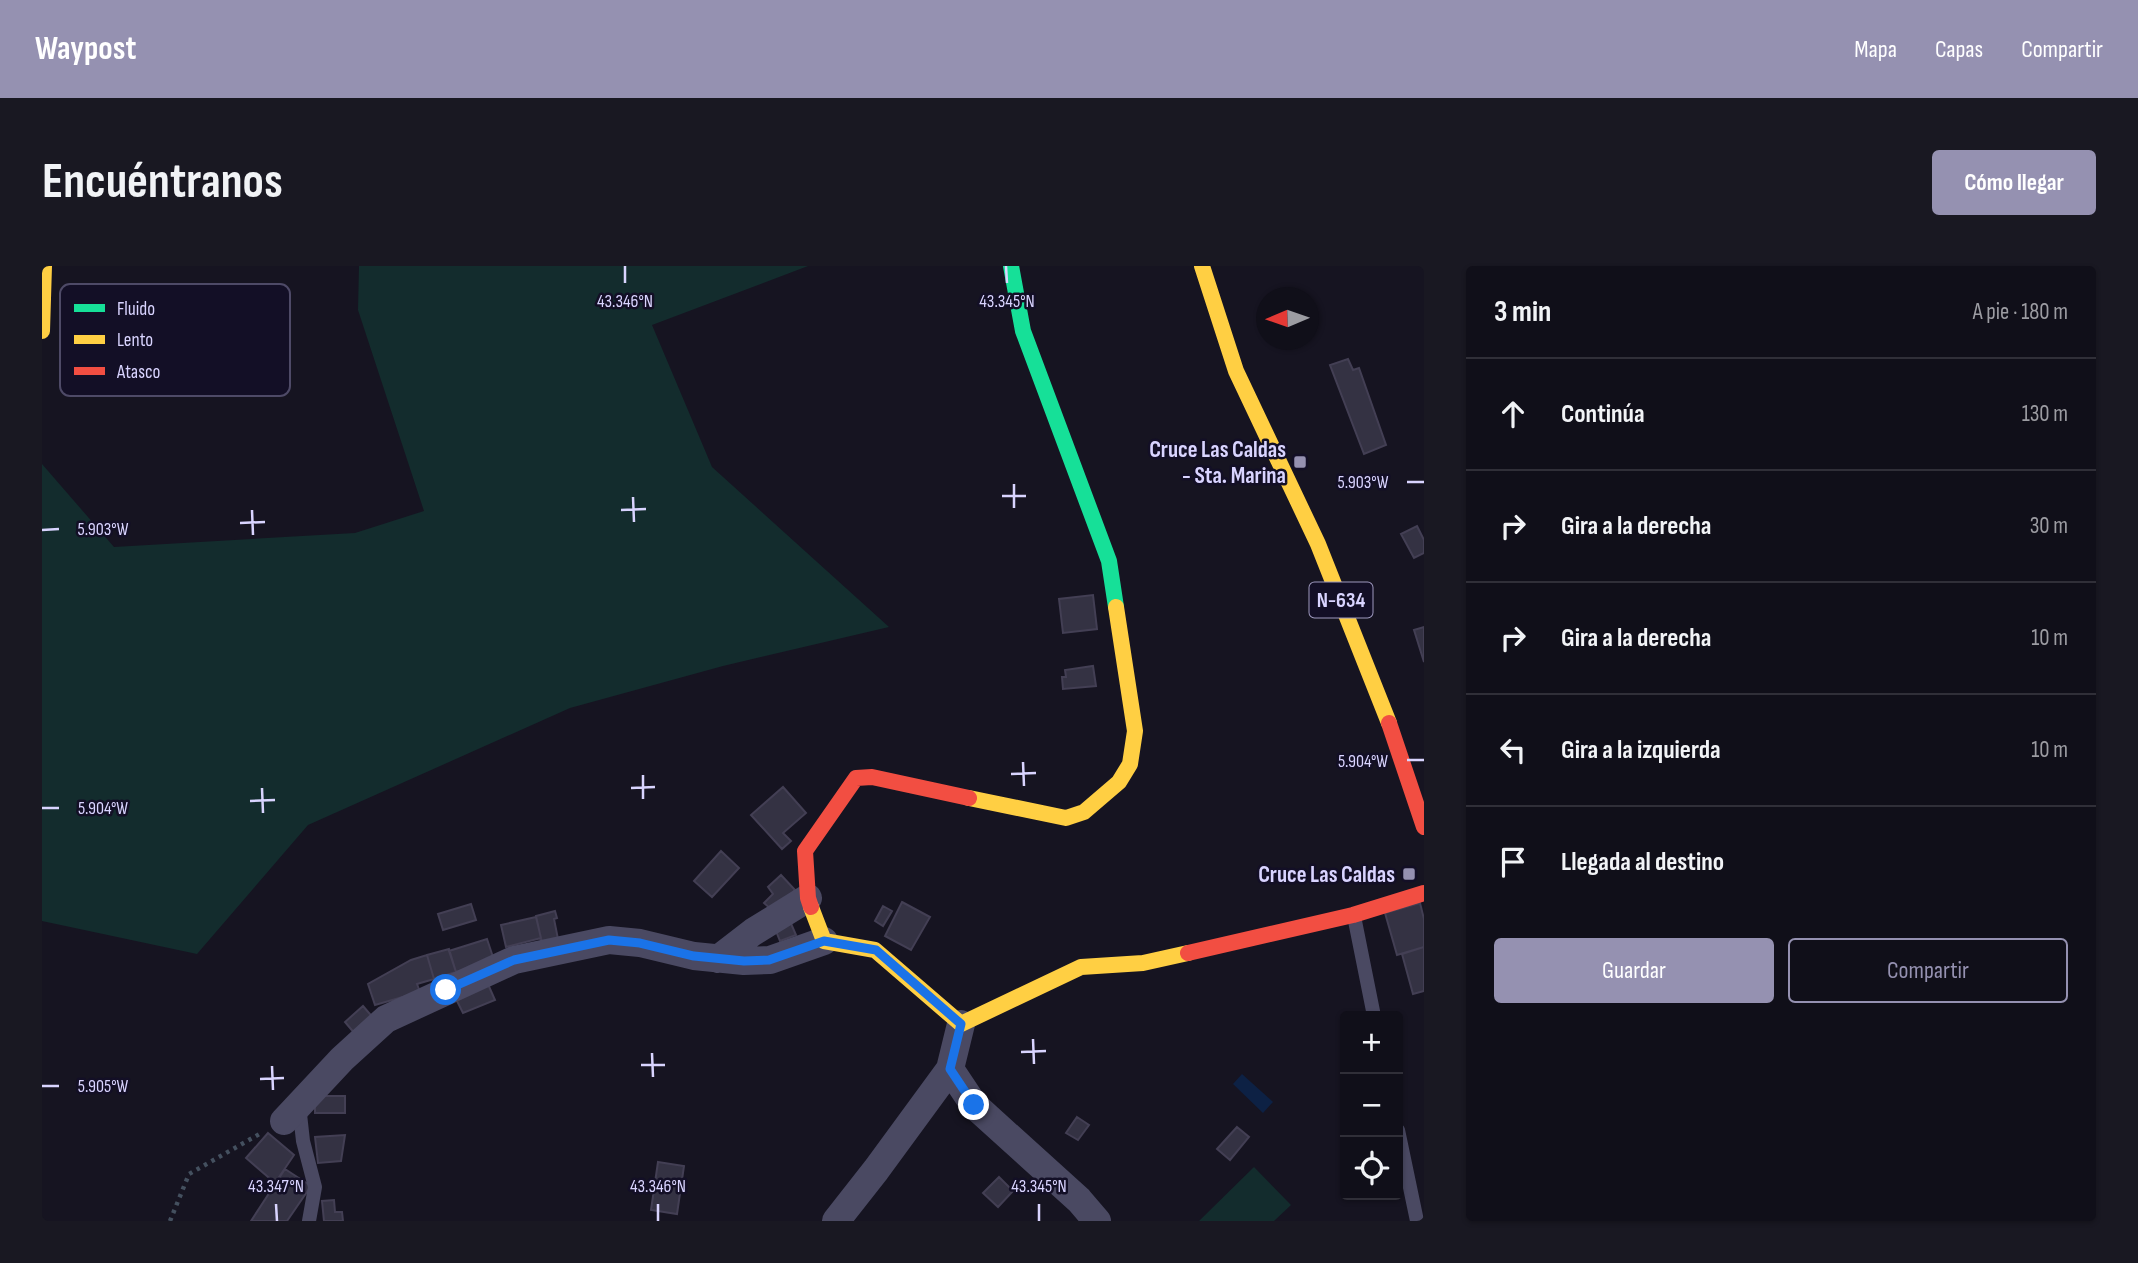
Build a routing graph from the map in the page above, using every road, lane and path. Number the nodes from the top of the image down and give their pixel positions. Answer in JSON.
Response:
{"nodes":[{"id":1,"x":44,"y":266,"type":"edge"},
{"id":2,"x":1011,"y":266,"type":"edge"},
{"id":3,"x":1202,"y":266,"type":"edge"},
{"id":4,"x":42,"y":331,"type":"edge"},
{"id":5,"x":1424,"y":827,"type":"edge"},
{"id":6,"x":1424,"y":893,"type":"edge"},
{"id":7,"x":808,"y":898,"type":"junction"},
{"id":8,"x":1353,"y":915,"type":"junction"},
{"id":9,"x":824,"y":941,"type":"junction"},
{"id":10,"x":718,"y":959,"type":"junction"},
{"id":11,"x":1373,"y":1011,"type":"edge"},
{"id":12,"x":961,"y":1024,"type":"junction"},
{"id":13,"x":950,"y":1069,"type":"junction"},
{"id":14,"x":292,"y":1112,"type":"junction"},
{"id":15,"x":1399,"y":1137,"type":"edge"},
{"id":16,"x":170,"y":1221,"type":"edge"},
{"id":17,"x":309,"y":1221,"type":"edge"},
{"id":18,"x":836,"y":1221,"type":"edge"},
{"id":19,"x":1097,"y":1221,"type":"edge"},
{"id":20,"x":1417,"y":1221,"type":"edge"}],
"edges":[{"from":1,"to":4,"type":"main road"},
{"from":2,"to":7,"type":"main road"},
{"from":3,"to":5,"type":"main road","number":"N-634"},
{"from":6,"to":8,"type":"main road"},
{"from":7,"to":9,"type":"main road"},
{"from":7,"to":10,"type":"street"},
{"from":8,"to":11,"type":"lane"},
{"from":8,"to":12,"type":"main road"},
{"from":9,"to":10,"type":"street"},
{"from":9,"to":12,"type":"main road"},
{"from":10,"to":14,"type":"street"},
{"from":12,"to":13,"type":"street"},
{"from":13,"to":18,"type":"street"},
{"from":13,"to":19,"type":"street"},
{"from":14,"to":16,"type":"path"},
{"from":14,"to":17,"type":"lane"},
{"from":15,"to":20,"type":"lane"}]}
